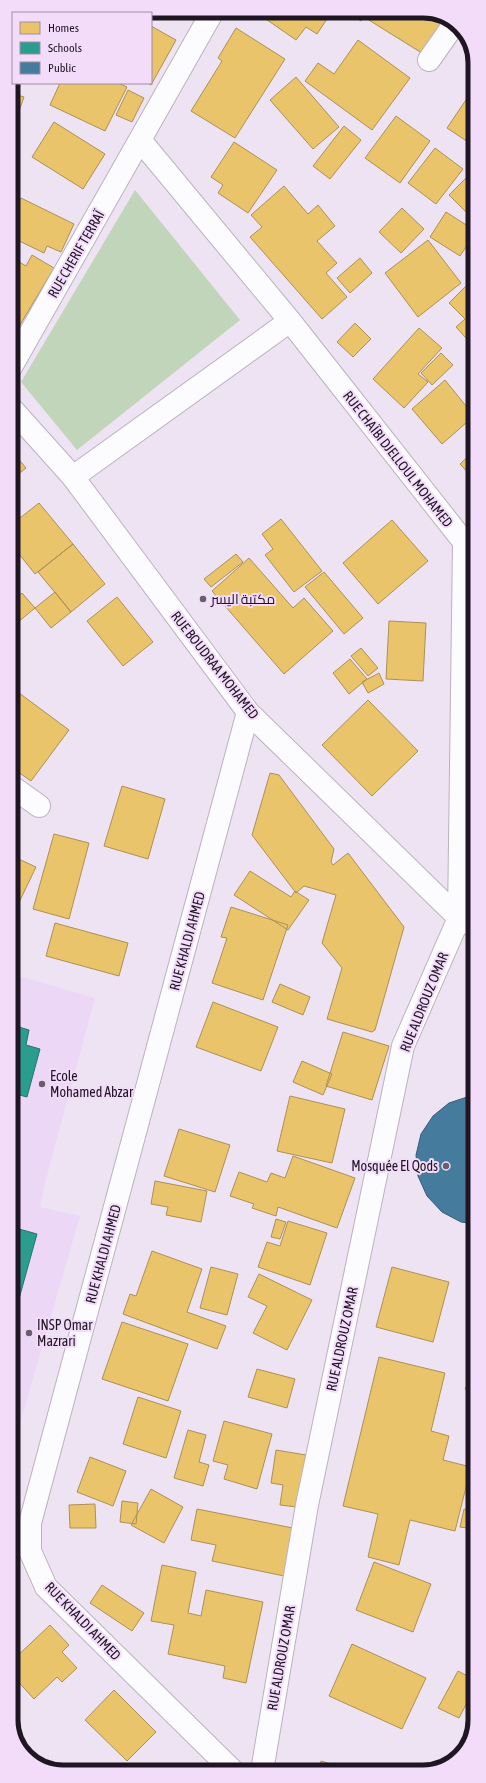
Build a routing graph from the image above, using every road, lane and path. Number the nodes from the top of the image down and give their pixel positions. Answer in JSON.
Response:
{"nodes":[{"id":1,"x":209,"y":18,"type":"edge"},
{"id":2,"x":452,"y":28,"type":"edge"},
{"id":3,"x":430,"y":60,"type":"dead end"},
{"id":4,"x":140,"y":140,"type":"junction"},
{"id":5,"x":290,"y":321,"type":"junction"},
{"id":6,"x":18,"y":355,"type":"edge"},
{"id":7,"x":18,"y":416,"type":"edge"},
{"id":8,"x":74,"y":477,"type":"junction"},
{"id":9,"x":468,"y":545,"type":"edge"},
{"id":10,"x":248,"y":712,"type":"junction"},
{"id":11,"x":468,"y":734,"type":"edge"},
{"id":12,"x":18,"y":790,"type":"edge"},
{"id":13,"x":39,"y":806,"type":"dead end"},
{"id":14,"x":467,"y":923,"type":"edge"},
{"id":15,"x":227,"y":1765,"type":"edge"},
{"id":16,"x":263,"y":1765,"type":"edge"}],
"edges":[{"from":1,"to":4,"type":"street","name":"RUE CHERIF TERRAÏ"},
{"from":2,"to":3,"type":"street"},
{"from":4,"to":5,"type":"street","name":"RUE CHAÏBI DJELLOUL MOHAMED"},
{"from":4,"to":6,"type":"street","name":"RUE CHERIF TERRAÏ"},
{"from":5,"to":8,"type":"street"},
{"from":5,"to":9,"type":"street","name":"RUE CHAÏBI DJELLOUL MOHAMED"},
{"from":7,"to":8,"type":"street","name":"RUE BOUDRAA MOHAMED"},
{"from":8,"to":10,"type":"street","name":"RUE BOUDRAA MOHAMED"},
{"from":10,"to":14,"type":"street","name":"RUE BOUDRAA MOHAMED"},
{"from":10,"to":15,"type":"street","name":"RUE KHALDI AHMED"},
{"from":11,"to":14,"type":"street","name":"RUE CHAÏBI DJELLOUL MOHAMED"},
{"from":12,"to":13,"type":"street"},
{"from":14,"to":16,"type":"street","name":"RUE ALDROUZ OMAR"}]}
